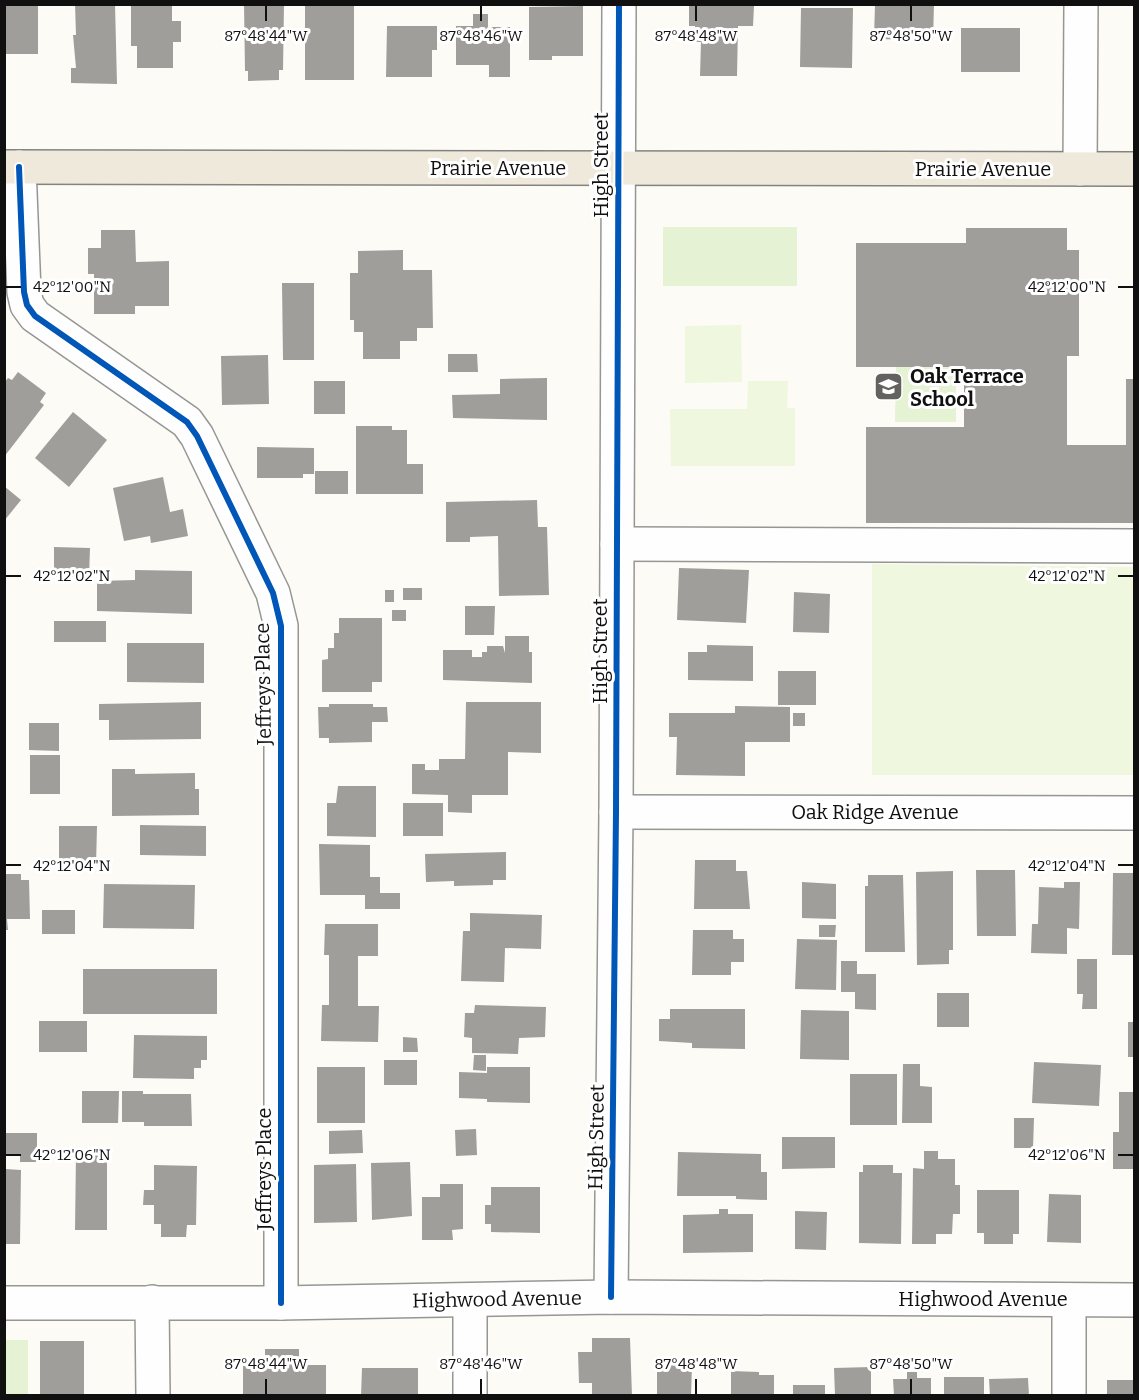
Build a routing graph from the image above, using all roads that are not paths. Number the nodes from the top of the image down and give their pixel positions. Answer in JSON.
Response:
{"nodes":[{"id":1,"x":619,"y":4,"type":"edge"},
{"id":2,"x":1081,"y":4,"type":"edge"},
{"id":3,"x":12,"y":167,"type":"edge"},
{"id":4,"x":618,"y":169,"type":"junction"},
{"id":5,"x":1080,"y":169,"type":"junction"},
{"id":6,"x":1134,"y":170,"type":"edge"},
{"id":7,"x":617,"y":544,"type":"junction"},
{"id":8,"x":1134,"y":546,"type":"edge"},
{"id":9,"x":616,"y":812,"type":"junction"},
{"id":10,"x":1134,"y":813,"type":"edge"},
{"id":11,"x":611,"y":1297,"type":"junction"},
{"id":12,"x":470,"y":1300,"type":"junction"},
{"id":13,"x":1069,"y":1300,"type":"junction"},
{"id":14,"x":1134,"y":1300,"type":"edge"},
{"id":15,"x":152,"y":1302,"type":"junction"},
{"id":16,"x":4,"y":1303,"type":"edge"},
{"id":17,"x":281,"y":1303,"type":"junction"},
{"id":18,"x":153,"y":1395,"type":"edge"},
{"id":19,"x":470,"y":1395,"type":"edge"},
{"id":20,"x":1070,"y":1395,"type":"edge"}],
"edges":[{"from":1,"to":4,"type":"street","name":"High Street"},
{"from":2,"to":5,"type":"street"},
{"from":3,"to":4,"type":"main road","name":"Prairie Avenue"},
{"from":3,"to":17,"type":"street","name":"Jeffreys Place"},
{"from":4,"to":5,"type":"main road","name":"Prairie Avenue"},
{"from":4,"to":7,"type":"street","name":"High Street"},
{"from":5,"to":6,"type":"main road","name":"Prairie Avenue"},
{"from":7,"to":8,"type":"street"},
{"from":7,"to":9,"type":"street","name":"High Street"},
{"from":9,"to":10,"type":"street","name":"Oak Ridge Avenue"},
{"from":9,"to":11,"type":"street","name":"High Street"},
{"from":11,"to":12,"type":"street","name":"Highwood Avenue"},
{"from":11,"to":13,"type":"street","name":"Highwood Avenue"},
{"from":12,"to":17,"type":"street","name":"Highwood Avenue"},
{"from":12,"to":19,"type":"street"},
{"from":13,"to":14,"type":"street","name":"Highwood Avenue"},
{"from":13,"to":20,"type":"street"},
{"from":15,"to":16,"type":"street","name":"Highwood Avenue"},
{"from":15,"to":17,"type":"street","name":"Highwood Avenue"},
{"from":15,"to":18,"type":"street"}]}
